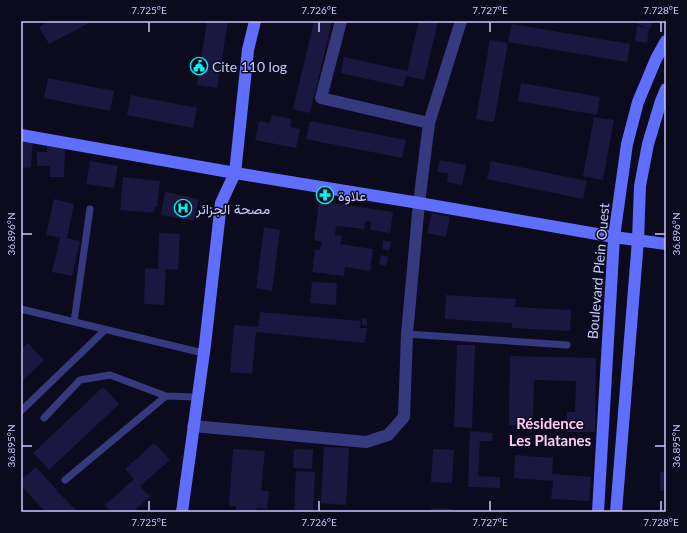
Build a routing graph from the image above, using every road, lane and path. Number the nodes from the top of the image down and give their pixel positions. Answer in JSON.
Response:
{"nodes":[{"id":1,"x":255,"y":21,"type":"edge"},
{"id":2,"x":341,"y":21,"type":"edge"},
{"id":3,"x":460,"y":21,"type":"edge"},
{"id":4,"x":666,"y":41,"type":"edge"},
{"id":5,"x":666,"y":89,"type":"edge"},
{"id":6,"x":429,"y":123,"type":"junction"},
{"id":7,"x":21,"y":135,"type":"edge"},
{"id":8,"x":235,"y":173,"type":"junction"},
{"id":9,"x":419,"y":203,"type":"junction"},
{"id":10,"x":90,"y":208,"type":"dead end"},
{"id":11,"x":614,"y":237,"type":"junction"},
{"id":12,"x":638,"y":240,"type":"junction"},
{"id":13,"x":666,"y":244,"type":"edge"},
{"id":14,"x":21,"y":309,"type":"edge"},
{"id":15,"x":74,"y":322,"type":"junction"},
{"id":16,"x":105,"y":330,"type":"junction"},
{"id":17,"x":407,"y":334,"type":"junction"},
{"id":18,"x":567,"y":345,"type":"dead end"},
{"id":19,"x":203,"y":354,"type":"junction"},
{"id":20,"x":166,"y":396,"type":"junction"},
{"id":21,"x":197,"y":397,"type":"junction"},
{"id":22,"x":22,"y":410,"type":"dead end"},
{"id":23,"x":44,"y":418,"type":"dead end"},
{"id":24,"x":193,"y":426,"type":"junction"},
{"id":25,"x":65,"y":480,"type":"dead end"},
{"id":26,"x":182,"y":512,"type":"edge"},
{"id":27,"x":598,"y":512,"type":"edge"},
{"id":28,"x":616,"y":512,"type":"edge"}],
"edges":[{"from":1,"to":8,"type":"street"},
{"from":2,"to":6,"type":"street"},
{"from":3,"to":6,"type":"street"},
{"from":4,"to":11,"type":"street","name":"Boulevard Plein Ouest"},
{"from":5,"to":12,"type":"street"},
{"from":6,"to":9,"type":"street"},
{"from":7,"to":8,"type":"street"},
{"from":8,"to":9,"type":"street"},
{"from":8,"to":19,"type":"street"},
{"from":9,"to":11,"type":"street"},
{"from":9,"to":17,"type":"street"},
{"from":10,"to":15,"type":"lane"},
{"from":11,"to":12,"type":"street"},
{"from":11,"to":27,"type":"street","name":"Boulevard Plein Ouest"},
{"from":12,"to":13,"type":"street"},
{"from":12,"to":28,"type":"street"},
{"from":14,"to":15,"type":"lane"},
{"from":15,"to":16,"type":"lane"},
{"from":16,"to":19,"type":"lane"},
{"from":16,"to":22,"type":"lane"},
{"from":17,"to":18,"type":"lane"},
{"from":17,"to":24,"type":"street"},
{"from":19,"to":21,"type":"street"},
{"from":20,"to":21,"type":"lane"},
{"from":20,"to":23,"type":"lane"},
{"from":20,"to":25,"type":"lane"},
{"from":21,"to":24,"type":"street"},
{"from":24,"to":26,"type":"street"}]}
